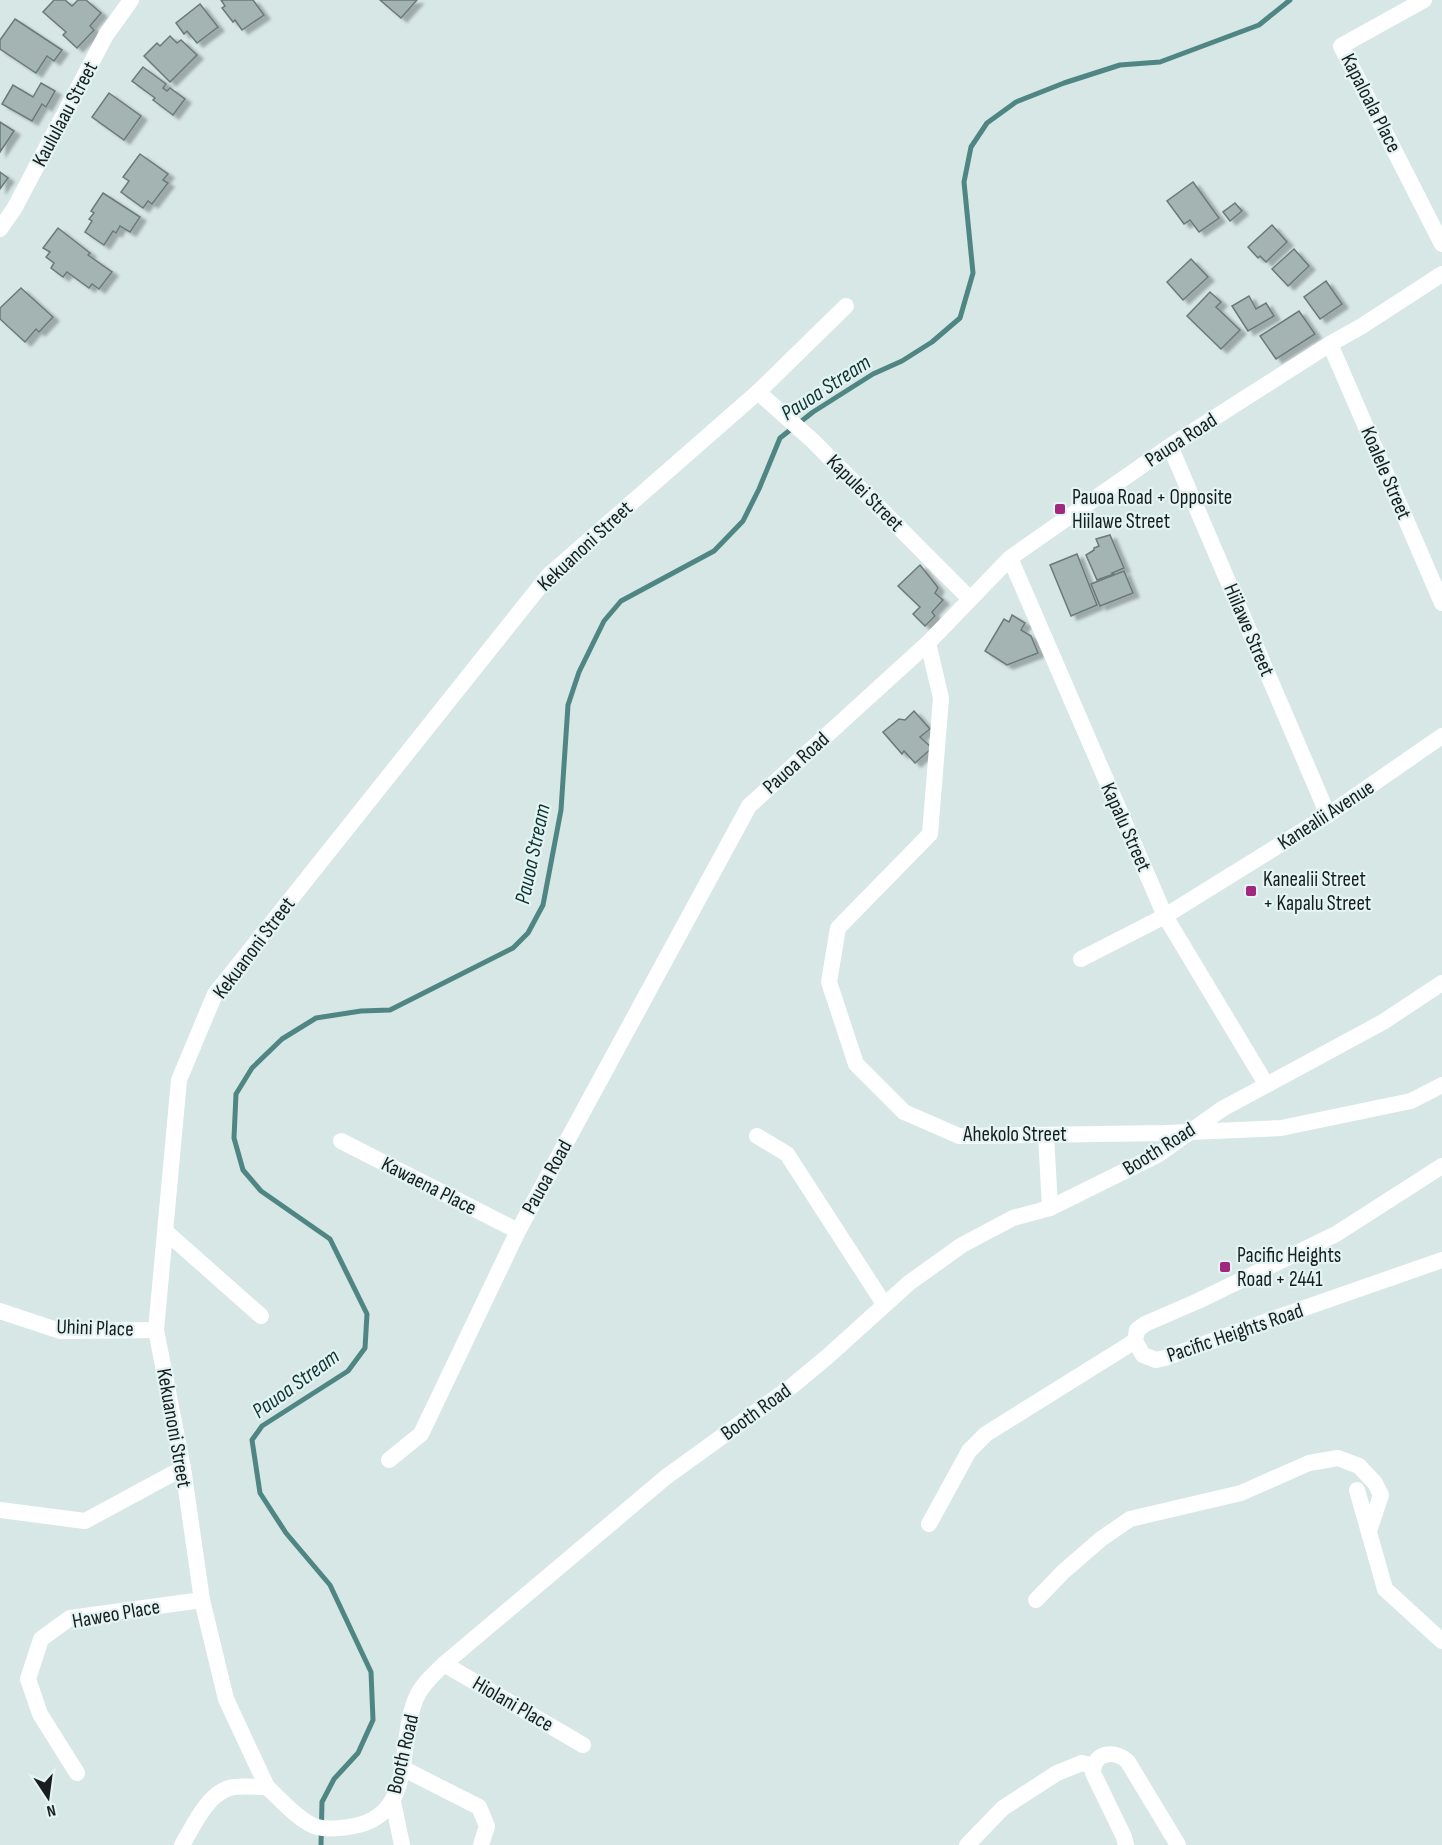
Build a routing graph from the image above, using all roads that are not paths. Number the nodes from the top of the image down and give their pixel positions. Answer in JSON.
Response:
{"nodes":[{"id":1,"x":131,"y":0,"type":"edge"},
{"id":2,"x":1424,"y":0,"type":"edge"},
{"id":3,"x":0,"y":229,"type":"edge"},
{"id":4,"x":1442,"y":244,"type":"edge"},
{"id":5,"x":1442,"y":274,"type":"edge"},
{"id":6,"x":846,"y":306,"type":"dead end"},
{"id":7,"x":1330,"y":344,"type":"junction"},
{"id":8,"x":758,"y":392,"type":"junction"},
{"id":9,"x":1170,"y":446,"type":"junction"},
{"id":10,"x":1010,"y":558,"type":"junction"},
{"id":11,"x":969,"y":598,"type":"junction"},
{"id":12,"x":1442,"y":603,"type":"edge"},
{"id":13,"x":928,"y":643,"type":"junction"},
{"id":14,"x":1442,"y":736,"type":"edge"},
{"id":15,"x":1328,"y":815,"type":"junction"},
{"id":16,"x":1165,"y":916,"type":"junction"},
{"id":17,"x":1081,"y":959,"type":"dead end"},
{"id":18,"x":1442,"y":983,"type":"edge"},
{"id":19,"x":1266,"y":1084,"type":"junction"},
{"id":20,"x":1442,"y":1085,"type":"edge"},
{"id":21,"x":1188,"y":1132,"type":"junction"},
{"id":22,"x":1046,"y":1135,"type":"junction"},
{"id":23,"x":757,"y":1136,"type":"dead end"},
{"id":24,"x":341,"y":1141,"type":"dead end"},
{"id":25,"x":1442,"y":1166,"type":"edge"},
{"id":26,"x":1050,"y":1208,"type":"junction"},
{"id":27,"x":165,"y":1231,"type":"junction"},
{"id":28,"x":518,"y":1231,"type":"junction"},
{"id":29,"x":1442,"y":1260,"type":"edge"},
{"id":30,"x":884,"y":1304,"type":"junction"},
{"id":31,"x":0,"y":1311,"type":"edge"},
{"id":32,"x":261,"y":1316,"type":"dead end"},
{"id":33,"x":156,"y":1330,"type":"junction"},
{"id":34,"x":1135,"y":1341,"type":"junction"},
{"id":35,"x":389,"y":1460,"type":"dead end"},
{"id":36,"x":183,"y":1468,"type":"junction"},
{"id":37,"x":1357,"y":1490,"type":"dead end"},
{"id":38,"x":0,"y":1510,"type":"edge"},
{"id":39,"x":929,"y":1524,"type":"dead end"},
{"id":40,"x":1369,"y":1531,"type":"junction"},
{"id":41,"x":202,"y":1600,"type":"junction"},
{"id":42,"x":1036,"y":1600,"type":"dead end"},
{"id":43,"x":1442,"y":1641,"type":"edge"},
{"id":44,"x":444,"y":1664,"type":"junction"},
{"id":45,"x":583,"y":1744,"type":"dead end"},
{"id":46,"x":1093,"y":1766,"type":"junction"},
{"id":47,"x":402,"y":1768,"type":"junction"},
{"id":48,"x":77,"y":1773,"type":"dead end"},
{"id":49,"x":267,"y":1787,"type":"junction"},
{"id":50,"x":393,"y":1802,"type":"junction"},
{"id":51,"x":182,"y":1845,"type":"edge"},
{"id":52,"x":402,"y":1845,"type":"edge"},
{"id":53,"x":482,"y":1845,"type":"edge"},
{"id":54,"x":967,"y":1845,"type":"edge"},
{"id":55,"x":1126,"y":1845,"type":"edge"},
{"id":56,"x":1178,"y":1845,"type":"edge"}],
"edges":[{"from":1,"to":3,"type":"street","name":"Kaululaau Street"},
{"from":2,"to":4,"type":"street","name":"Kapaloala Place"},
{"from":5,"to":7,"type":"street","name":"Pauoa Road"},
{"from":6,"to":8,"type":"street","name":"Kekuanoni Street"},
{"from":7,"to":9,"type":"street","name":"Pauoa Road"},
{"from":7,"to":12,"type":"street","name":"Koalele Street"},
{"from":8,"to":11,"type":"street","name":"Kapulei Street"},
{"from":8,"to":27,"type":"street","name":"Kekuanoni Street"},
{"from":9,"to":10,"type":"street","name":"Pauoa Road"},
{"from":9,"to":15,"type":"street","name":"Hiilawe Street"},
{"from":10,"to":11,"type":"street","name":"Pauoa Road"},
{"from":10,"to":16,"type":"street","name":"Kapalu Street"},
{"from":11,"to":13,"type":"street","name":"Pauoa Road"},
{"from":13,"to":22,"type":"street","name":"Ahekolo Street"},
{"from":13,"to":28,"type":"street","name":"Pauoa Road"},
{"from":14,"to":15,"type":"street","name":"Kanealii Avenue"},
{"from":15,"to":16,"type":"street","name":"Kanealii Avenue"},
{"from":16,"to":17,"type":"street","name":"Kanealii Avenue"},
{"from":16,"to":19,"type":"street","name":"Kapalu Street"},
{"from":18,"to":19,"type":"street","name":"Booth Road"},
{"from":19,"to":21,"type":"street","name":"Booth Road"},
{"from":20,"to":21,"type":"street","name":"Ahekolo Street"},
{"from":21,"to":22,"type":"street","name":"Ahekolo Street"},
{"from":21,"to":26,"type":"street","name":"Booth Road"},
{"from":22,"to":26,"type":"street"},
{"from":23,"to":30,"type":"street"},
{"from":24,"to":28,"type":"street","name":"Kawaena Place"},
{"from":25,"to":34,"type":"street","name":"Pacific Heights Road"},
{"from":26,"to":30,"type":"street","name":"Booth Road"},
{"from":27,"to":32,"type":"street"},
{"from":27,"to":33,"type":"street","name":"Kekuanoni Street"},
{"from":28,"to":35,"type":"street","name":"Pauoa Road"},
{"from":29,"to":34,"type":"street","name":"Pacific Heights Road"},
{"from":30,"to":44,"type":"street","name":"Booth Road"},
{"from":31,"to":33,"type":"street","name":"Uhini Place"},
{"from":33,"to":36,"type":"street","name":"Kekuanoni Street"},
{"from":34,"to":39,"type":"street"},
{"from":36,"to":38,"type":"street"},
{"from":36,"to":41,"type":"street","name":"Kekuanoni Street"},
{"from":37,"to":40,"type":"street"},
{"from":40,"to":42,"type":"street"},
{"from":40,"to":43,"type":"street"},
{"from":41,"to":48,"type":"street","name":"Haweo Place"},
{"from":41,"to":49,"type":"street","name":"Kekuanoni Street"},
{"from":44,"to":45,"type":"street","name":"Hiolani Place"},
{"from":44,"to":47,"type":"street","name":"Booth Road"},
{"from":46,"to":54,"type":"street"},
{"from":46,"to":55,"type":"street"},
{"from":46,"to":56,"type":"street"},
{"from":47,"to":50,"type":"street","name":"Booth Road"},
{"from":47,"to":53,"type":"street"},
{"from":49,"to":50,"type":"street","name":"Booth Road"},
{"from":49,"to":51,"type":"street"},
{"from":50,"to":52,"type":"street"}]}
